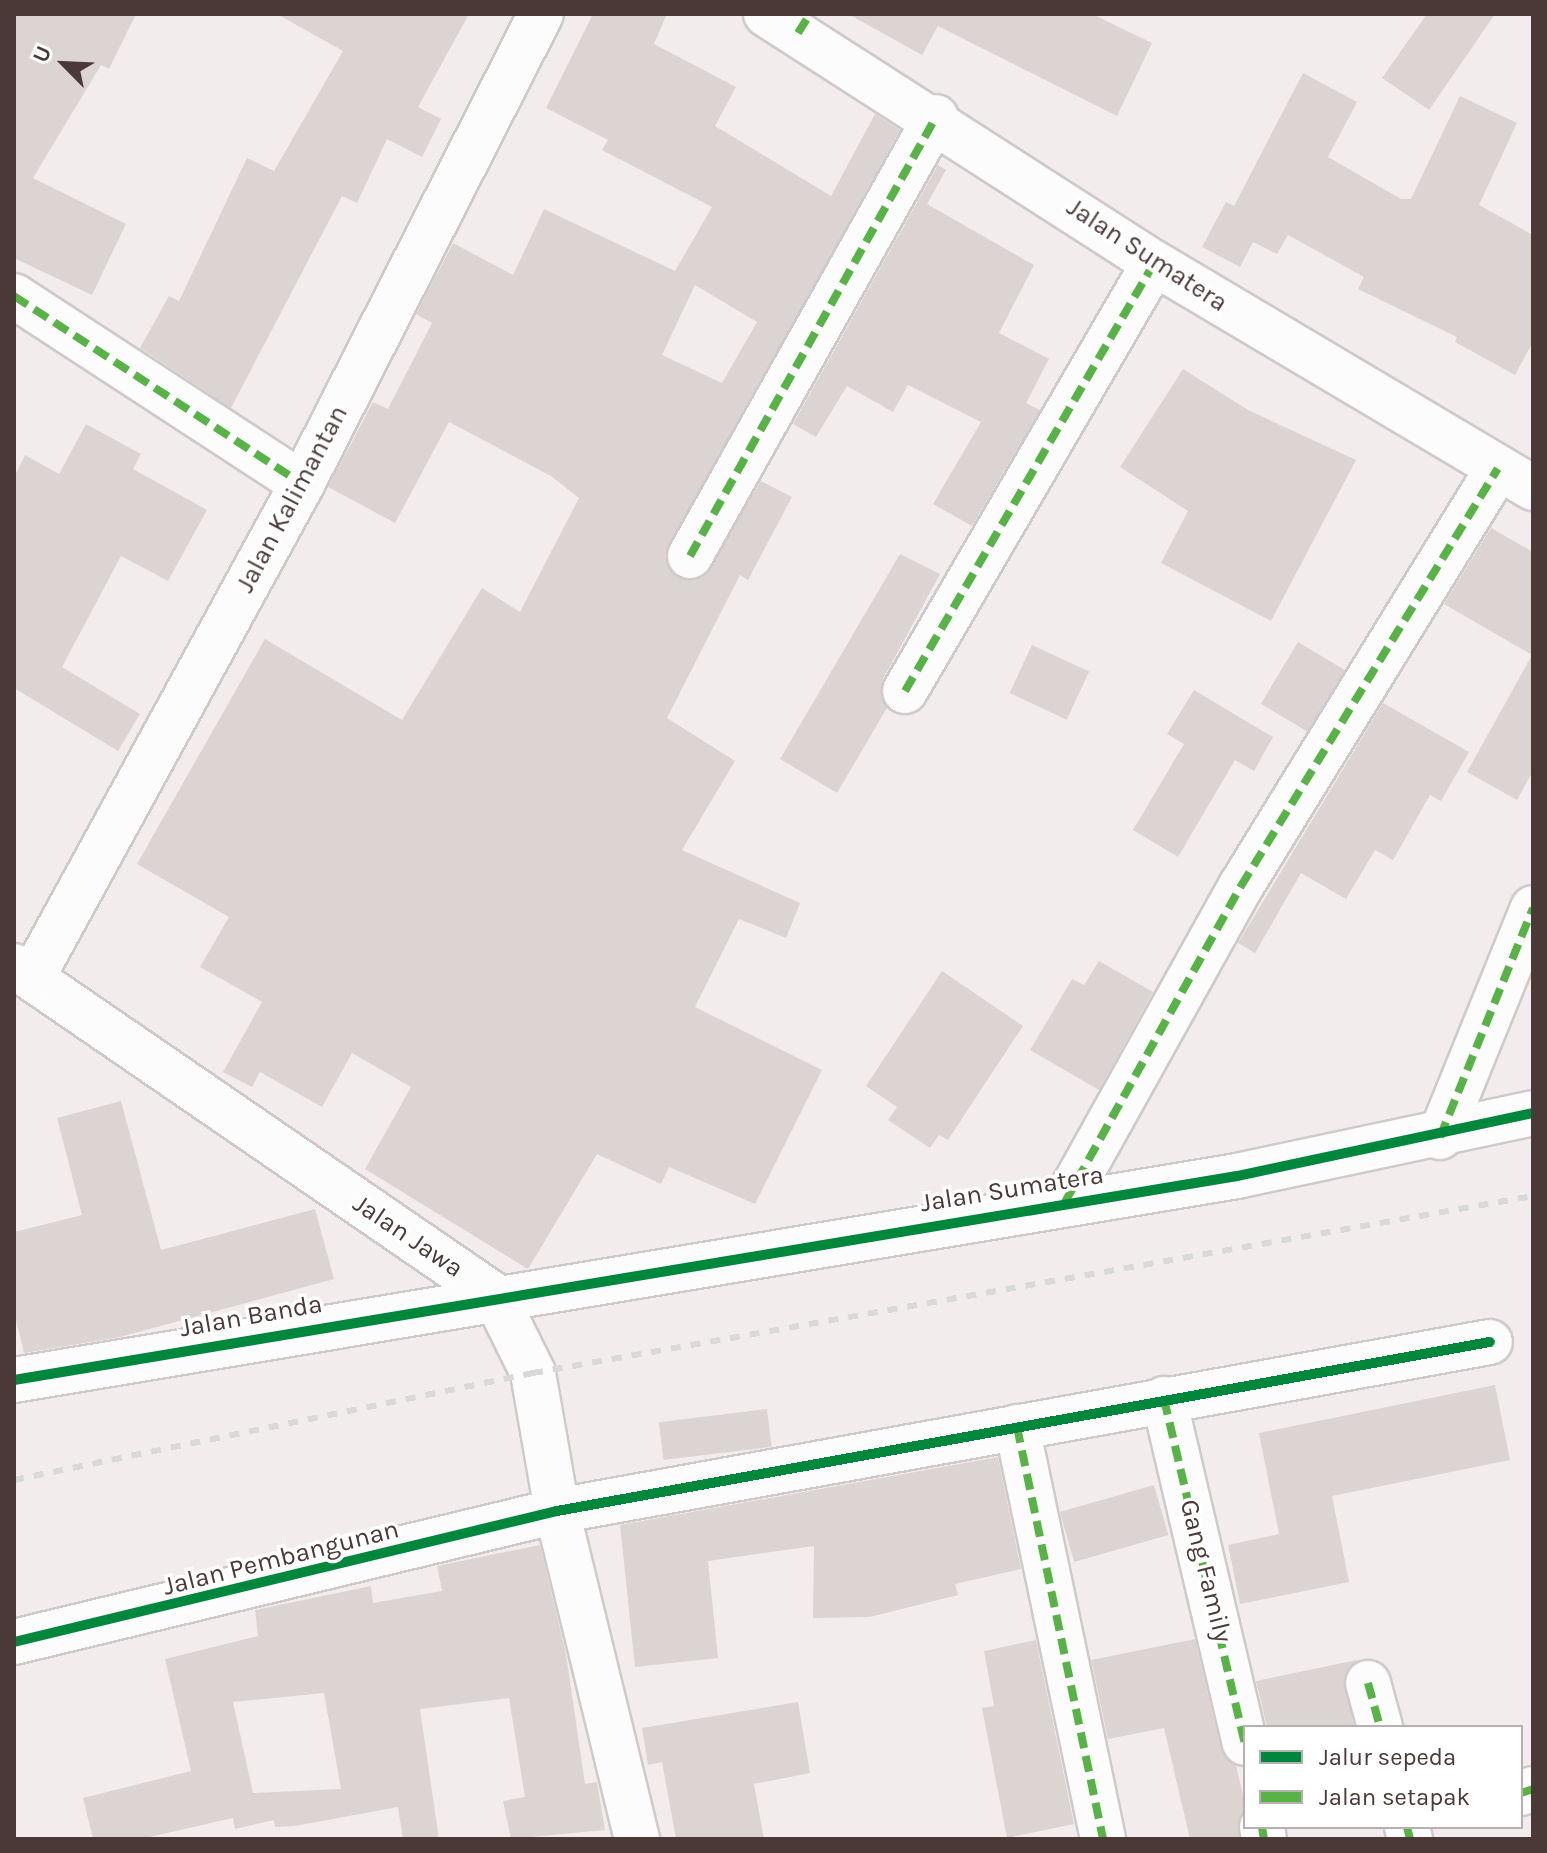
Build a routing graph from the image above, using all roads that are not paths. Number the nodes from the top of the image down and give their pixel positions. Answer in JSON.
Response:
{"nodes":[{"id":1,"x":541,"y":14,"type":"edge"},
{"id":2,"x":791,"y":20,"type":"edge"},
{"id":3,"x":936,"y":117,"type":"junction"},
{"id":4,"x":1154,"y":263,"type":"junction"},
{"id":5,"x":14,"y":296,"type":"edge"},
{"id":6,"x":1516,"y":478,"type":"edge"},
{"id":7,"x":302,"y":484,"type":"junction"},
{"id":8,"x":690,"y":556,"type":"dead end"},
{"id":9,"x":905,"y":691,"type":"dead end"},
{"id":10,"x":1533,"y":908,"type":"edge"},
{"id":11,"x":23,"y":972,"type":"edge"},
{"id":12,"x":1533,"y":1113,"type":"edge"},
{"id":13,"x":1440,"y":1137,"type":"junction"},
{"id":14,"x":1065,"y":1202,"type":"junction"},
{"id":15,"x":495,"y":1296,"type":"junction"},
{"id":16,"x":1490,"y":1342,"type":"dead end"},
{"id":17,"x":14,"y":1380,"type":"edge"},
{"id":18,"x":1164,"y":1399,"type":"junction"},
{"id":19,"x":1017,"y":1427,"type":"junction"},
{"id":20,"x":557,"y":1511,"type":"junction"},
{"id":21,"x":14,"y":1642,"type":"edge"},
{"id":22,"x":1368,"y":1683,"type":"dead end"},
{"id":23,"x":1379,"y":1725,"type":"edge"},
{"id":24,"x":1243,"y":1735,"type":"edge"},
{"id":25,"x":637,"y":1839,"type":"edge"},
{"id":26,"x":1103,"y":1839,"type":"edge"}],
"edges":[{"from":1,"to":7,"type":"street","name":"Jalan Kalimantan"},
{"from":2,"to":3,"type":"street","name":"Jalan Sumatera"},
{"from":3,"to":4,"type":"street","name":"Jalan Sumatera"},
{"from":3,"to":8,"type":"street"},
{"from":4,"to":6,"type":"street","name":"Jalan Sumatera"},
{"from":4,"to":9,"type":"street"},
{"from":5,"to":7,"type":"street"},
{"from":6,"to":14,"type":"street"},
{"from":7,"to":11,"type":"street","name":"Jalan Kalimantan"},
{"from":10,"to":13,"type":"street"},
{"from":11,"to":15,"type":"street","name":"Jalan Jawa"},
{"from":12,"to":13,"type":"street","name":"Jalan Sumatera"},
{"from":13,"to":14,"type":"street","name":"Jalan Sumatera"},
{"from":14,"to":15,"type":"street","name":"Jalan Sumatera"},
{"from":15,"to":17,"type":"street","name":"Jalan Banda"},
{"from":15,"to":20,"type":"street","name":"Jalan Jawa"},
{"from":16,"to":18,"type":"street","name":"Jalan Pembangunan"},
{"from":18,"to":19,"type":"street","name":"Jalan Pembangunan"},
{"from":18,"to":24,"type":"street","name":"Gang Family"},
{"from":19,"to":20,"type":"street","name":"Jalan Pembangunan"},
{"from":19,"to":26,"type":"street"},
{"from":20,"to":21,"type":"street","name":"Jalan Pembangunan"},
{"from":20,"to":25,"type":"street","name":"Jalan Jawa"},
{"from":22,"to":23,"type":"street"}]}
